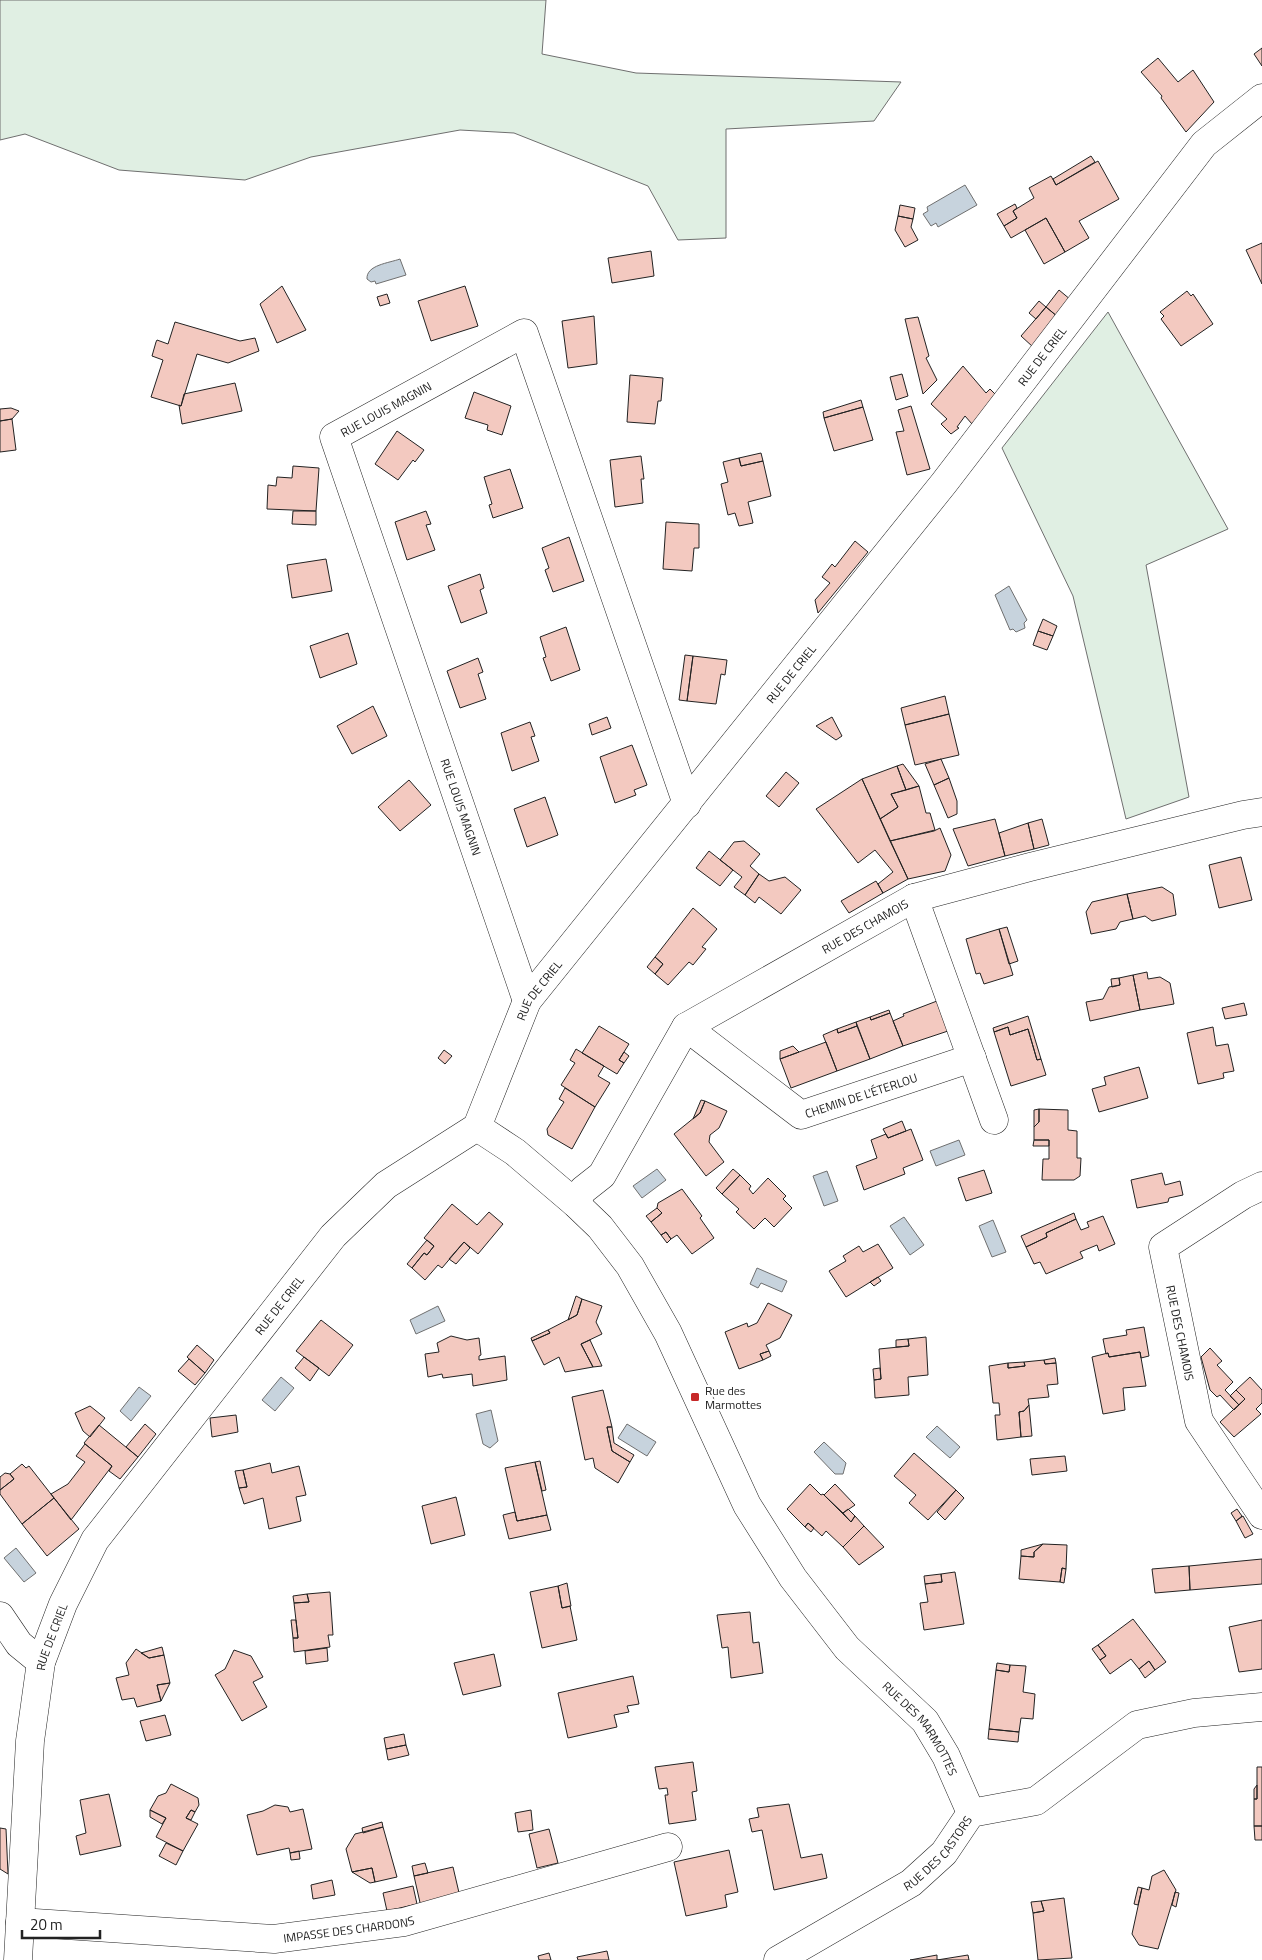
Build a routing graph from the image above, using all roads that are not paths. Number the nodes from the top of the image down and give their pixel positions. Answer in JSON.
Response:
{"nodes":[{"id":1,"x":1262,"y":98,"type":"edge"},
{"id":2,"x":687,"y":804,"type":"junction"},
{"id":3,"x":1262,"y":812,"type":"edge"},
{"id":4,"x":914,"y":898,"type":"junction"},
{"id":5,"x":527,"y":1002,"type":"junction"},
{"id":6,"x":686,"y":1027,"type":"junction"},
{"id":7,"x":972,"y":1058,"type":"junction"},
{"id":8,"x":994,"y":1120,"type":"dead end"},
{"id":9,"x":477,"y":1126,"type":"junction"},
{"id":10,"x":1262,"y":1186,"type":"edge"},
{"id":11,"x":575,"y":1203,"type":"junction"},
{"id":12,"x":1262,"y":1515,"type":"edge"},
{"id":13,"x":0,"y":1616,"type":"edge"},
{"id":14,"x":41,"y":1662,"type":"junction"},
{"id":15,"x":1262,"y":1707,"type":"edge"},
{"id":16,"x":971,"y":1813,"type":"junction"},
{"id":17,"x":668,"y":1847,"type":"dead end"},
{"id":18,"x":20,"y":1922,"type":"junction"},
{"id":19,"x":18,"y":1960,"type":"edge"},
{"id":20,"x":778,"y":1960,"type":"edge"}],
"edges":[{"from":1,"to":2,"type":"street","name":"RUE DE CRIEL"},
{"from":2,"to":5,"type":"street","name":"RUE DE CRIEL"},
{"from":2,"to":5,"type":"street","name":"RUE LOUIS MAGNIN"},
{"from":3,"to":4,"type":"street","name":"RUE DES CHAMOIS"},
{"from":4,"to":6,"type":"street","name":"RUE DES CHAMOIS"},
{"from":4,"to":7,"type":"street"},
{"from":5,"to":9,"type":"street","name":"RUE DE CRIEL"},
{"from":6,"to":7,"type":"street","name":"CHEMIN DE L'ÉTERLOU"},
{"from":6,"to":11,"type":"street"},
{"from":7,"to":8,"type":"street"},
{"from":9,"to":11,"type":"street","name":"RUE DES MARMOTTES"},
{"from":9,"to":14,"type":"street","name":"RUE DE CRIEL"},
{"from":10,"to":12,"type":"street","name":"RUE DES CHAMOIS"},
{"from":11,"to":16,"type":"street","name":"RUE DES MARMOTTES"},
{"from":13,"to":14,"type":"street"},
{"from":14,"to":18,"type":"street","name":"RUE DE CRIEL"},
{"from":15,"to":16,"type":"street","name":"RUE DES CASTORS"},
{"from":16,"to":20,"type":"street","name":"RUE DES CASTORS"},
{"from":17,"to":18,"type":"street","name":"IMPASSE DES CHARDONS"},
{"from":18,"to":19,"type":"street","name":"RUE DE CRIEL"}]}
